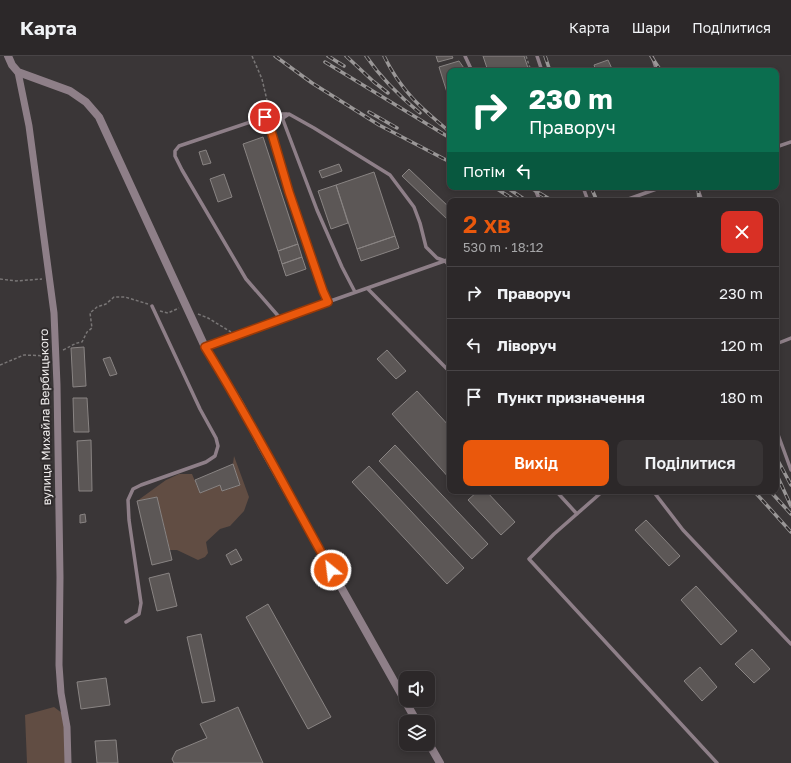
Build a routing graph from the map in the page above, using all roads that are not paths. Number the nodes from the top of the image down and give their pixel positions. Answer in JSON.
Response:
{"nodes":[{"id":1,"x":8,"y":56,"type":"edge"},
{"id":2,"x":465,"y":56,"type":"edge"},
{"id":3,"x":537,"y":56,"type":"edge"},
{"id":4,"x":652,"y":56,"type":"edge"},
{"id":5,"x":471,"y":68,"type":"edge"},
{"id":6,"x":541,"y":68,"type":"edge"},
{"id":7,"x":656,"y":68,"type":"edge"},
{"id":8,"x":18,"y":72,"type":"junction"},
{"id":9,"x":289,"y":114,"type":"junction"},
{"id":10,"x":270,"y":115,"type":"junction"},
{"id":11,"x":791,"y":142,"type":"edge"},
{"id":12,"x":779,"y":146,"type":"edge"},
{"id":13,"x":654,"y":190,"type":"edge"},
{"id":14,"x":631,"y":198,"type":"edge"},
{"id":15,"x":445,"y":261,"type":"joint"},
{"id":16,"x":367,"y":288,"type":"junction"},
{"id":17,"x":355,"y":292,"type":"junction"},
{"id":18,"x":328,"y":302,"type":"junction"},
{"id":19,"x":152,"y":306,"type":"road end"},
{"id":20,"x":280,"y":318,"type":"junction"},
{"id":21,"x":791,"y":338,"type":"edge"},
{"id":22,"x":779,"y":343,"type":"edge"},
{"id":23,"x":205,"y":347,"type":"junction"},
{"id":24,"x":447,"y":369,"type":"edge"},
{"id":25,"x":779,"y":437,"type":"edge"},
{"id":26,"x":791,"y":470,"type":"edge"},
{"id":27,"x":559,"y":494,"type":"edge"},
{"id":28,"x":599,"y":494,"type":"edge"},
{"id":29,"x":655,"y":494,"type":"edge"},
{"id":30,"x":576,"y":514,"type":"junction"},
{"id":31,"x":126,"y":622,"type":"dead end"},
{"id":32,"x":791,"y":644,"type":"edge"},
{"id":33,"x":413,"y":715,"type":"edge"},
{"id":34,"x":433,"y":751,"type":"edge"},
{"id":35,"x":68,"y":763,"type":"edge"},
{"id":36,"x":440,"y":763,"type":"edge"},
{"id":37,"x":717,"y":763,"type":"edge"}],
"edges":[{"from":1,"to":8,"type":"street"},
{"from":2,"to":5,"type":"lane"},
{"from":3,"to":6,"type":"lane"},
{"from":4,"to":7,"type":"lane"},
{"from":8,"to":23,"type":"street"},
{"from":8,"to":35,"type":"street","name":"вулиця Михайла Вербицького"},
{"from":9,"to":10,"type":"lane"},
{"from":9,"to":15,"type":"lane"},
{"from":9,"to":17,"type":"lane"},
{"from":10,"to":18,"type":"lane"},
{"from":10,"to":20,"type":"lane"},
{"from":11,"to":12,"type":"lane"},
{"from":13,"to":14,"type":"lane"},
{"from":15,"to":16,"type":"lane"},
{"from":16,"to":17,"type":"lane"},
{"from":16,"to":24,"type":"lane"},
{"from":17,"to":18,"type":"lane"},
{"from":18,"to":20,"type":"lane"},
{"from":19,"to":31,"type":"lane"},
{"from":20,"to":23,"type":"lane"},
{"from":21,"to":22,"type":"lane"},
{"from":23,"to":33,"type":"street"},
{"from":25,"to":26,"type":"lane"},
{"from":27,"to":30,"type":"lane"},
{"from":28,"to":30,"type":"lane"},
{"from":29,"to":32,"type":"lane"},
{"from":30,"to":37,"type":"lane"},
{"from":34,"to":36,"type":"street"}]}
